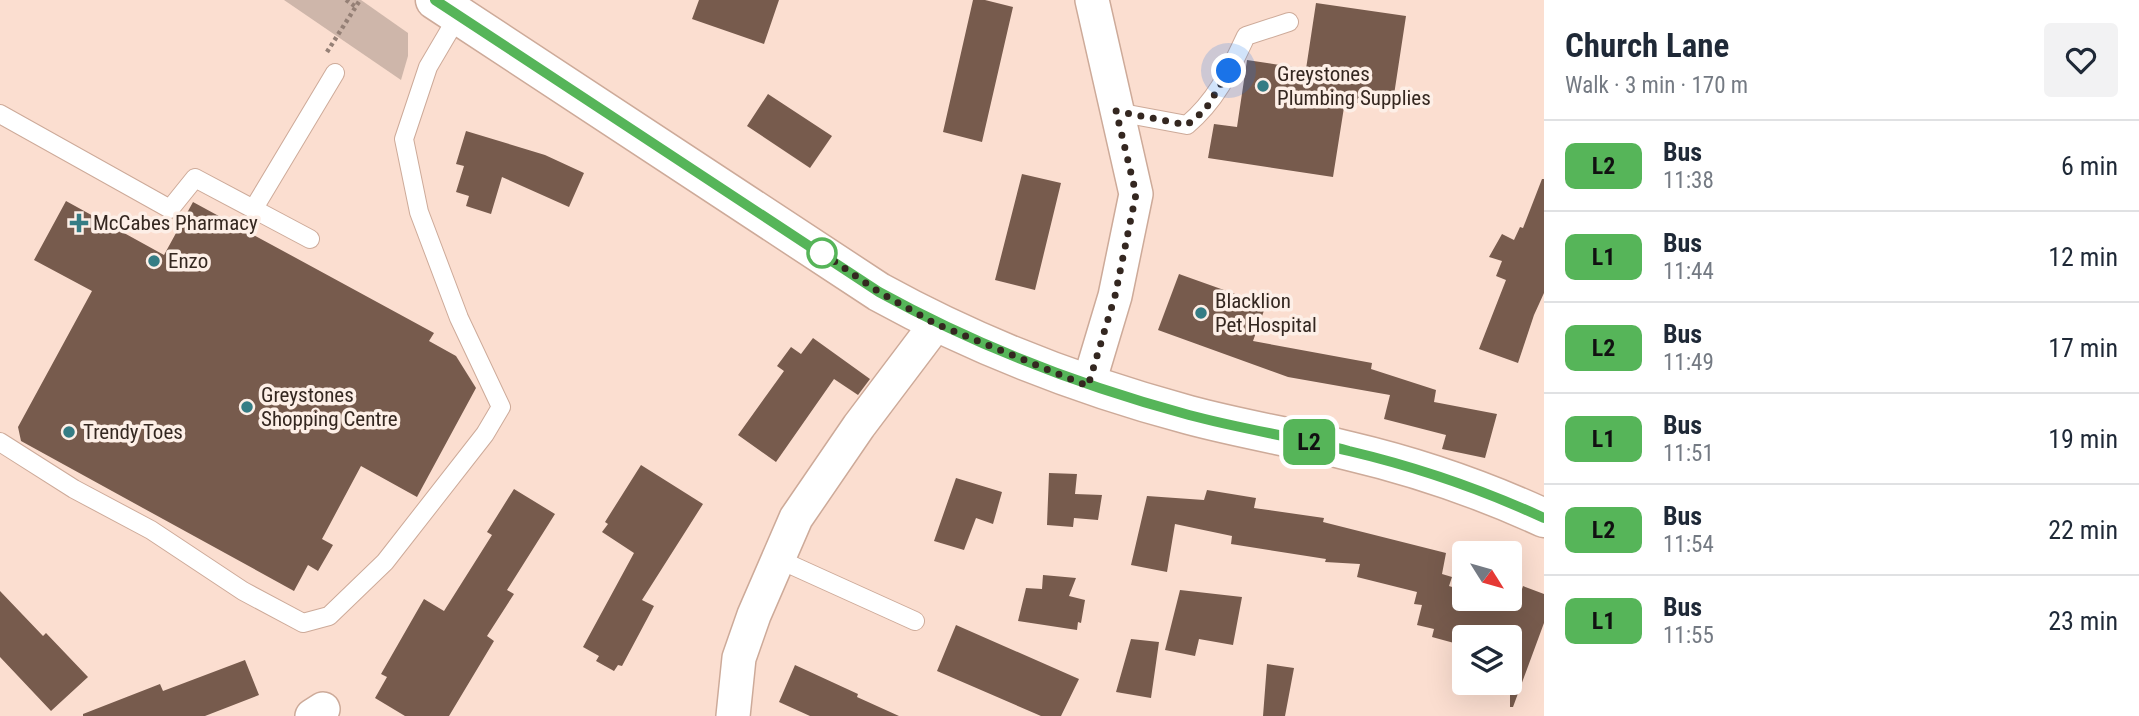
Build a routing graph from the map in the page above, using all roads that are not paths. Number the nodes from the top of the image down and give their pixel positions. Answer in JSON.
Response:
{"nodes":[{"id":1,"x":1092,"y":0,"type":"edge"},
{"id":2,"x":446,"y":8,"type":"edge"},
{"id":3,"x":1289,"y":22,"type":"dead end"},
{"id":4,"x":335,"y":73,"type":"dead end"},
{"id":5,"x":1116,"y":111,"type":"junction"},
{"id":6,"x":1,"y":115,"type":"edge"},
{"id":7,"x":254,"y":208,"type":"junction"},
{"id":8,"x":310,"y":239,"type":"dead end"},
{"id":9,"x":936,"y":324,"type":"junction"},
{"id":10,"x":1088,"y":386,"type":"junction"},
{"id":11,"x":0,"y":442,"type":"edge"},
{"id":12,"x":1544,"y":518,"type":"edge"},
{"id":13,"x":778,"y":559,"type":"junction"},
{"id":14,"x":915,"y":621,"type":"dead end"},
{"id":15,"x":733,"y":716,"type":"edge"}],
"edges":[{"from":1,"to":5,"type":"street"},
{"from":2,"to":9,"type":"main road"},
{"from":2,"to":11,"type":"lane"},
{"from":3,"to":5,"type":"lane"},
{"from":4,"to":7,"type":"lane"},
{"from":5,"to":10,"type":"street"},
{"from":6,"to":7,"type":"lane"},
{"from":7,"to":8,"type":"lane"},
{"from":9,"to":10,"type":"main road"},
{"from":9,"to":13,"type":"street"},
{"from":10,"to":12,"type":"main road"},
{"from":13,"to":14,"type":"lane"},
{"from":13,"to":15,"type":"street"}]}
